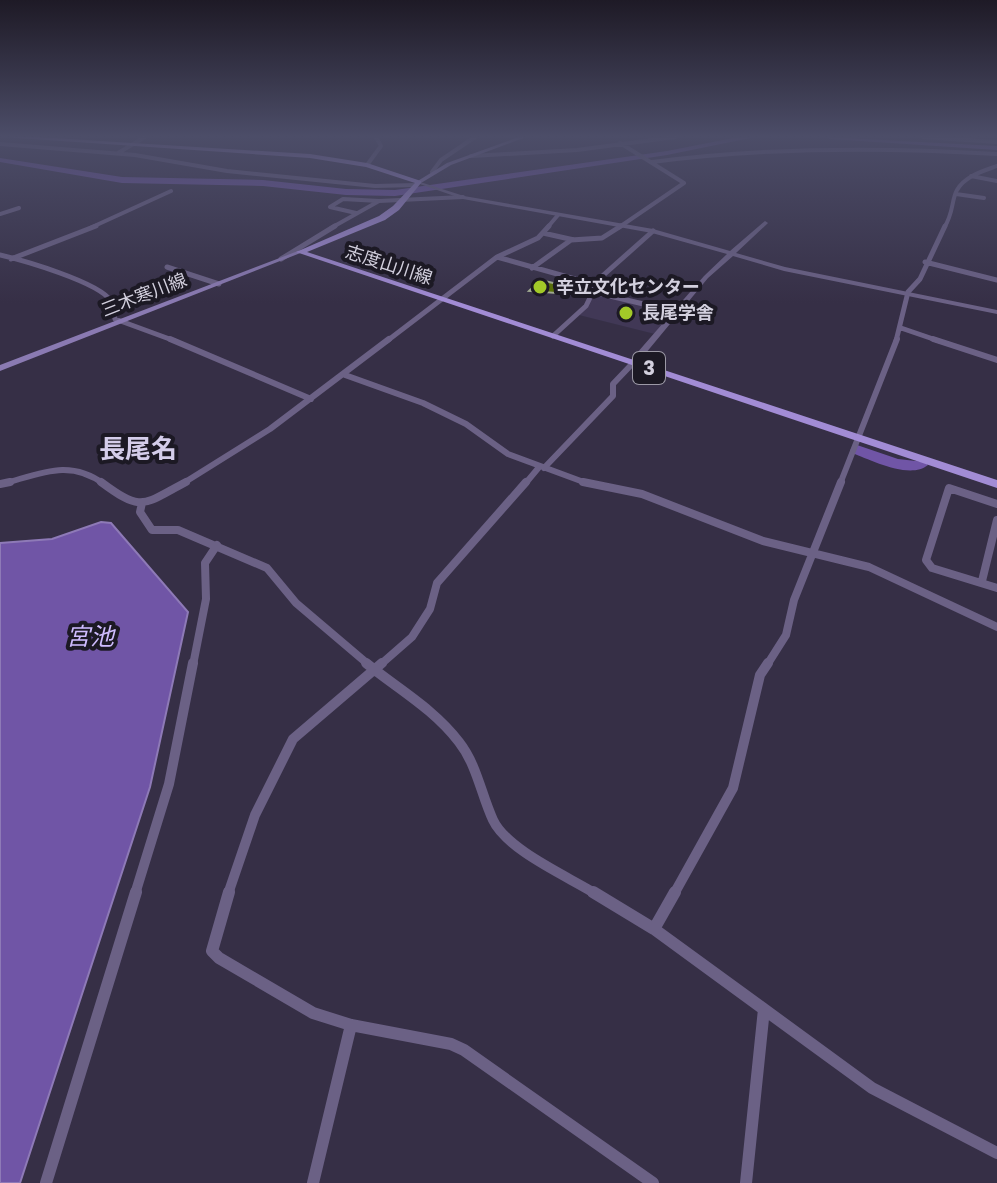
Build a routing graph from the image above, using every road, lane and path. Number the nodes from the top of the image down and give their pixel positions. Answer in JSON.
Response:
{"nodes":[{"id":1,"x":169,"y":192,"type":"edge"},
{"id":2,"x":412,"y":192,"type":"edge"},
{"id":3,"x":445,"y":192,"type":"edge"},
{"id":4,"x":670,"y":192,"type":"edge"},
{"id":5,"x":956,"y":194,"type":"joint"},
{"id":6,"x":463,"y":197,"type":"junction"},
{"id":7,"x":984,"y":198,"type":"dead end"},
{"id":8,"x":405,"y":199,"type":"junction"},
{"id":9,"x":379,"y":201,"type":"junction"},
{"id":10,"x":19,"y":208,"type":"dead end"},
{"id":11,"x":347,"y":211,"type":"junction"},
{"id":12,"x":356,"y":213,"type":"dead end"},
{"id":13,"x":0,"y":214,"type":"edge"},
{"id":14,"x":558,"y":215,"type":"junction"},
{"id":15,"x":336,"y":217,"type":"dead end"},
{"id":16,"x":765,"y":223,"type":"dead end"},
{"id":17,"x":622,"y":225,"type":"junction"},
{"id":18,"x":653,"y":231,"type":"junction"},
{"id":19,"x":543,"y":233,"type":"junction"},
{"id":20,"x":574,"y":240,"type":"junction"},
{"id":21,"x":300,"y":252,"type":"junction"},
{"id":22,"x":734,"y":253,"type":"junction"},
{"id":23,"x":0,"y":255,"type":"edge"},
{"id":24,"x":497,"y":257,"type":"junction"},
{"id":25,"x":10,"y":259,"type":"junction"},
{"id":26,"x":281,"y":259,"type":"junction"},
{"id":27,"x":925,"y":262,"type":"junction"},
{"id":28,"x":167,"y":267,"type":"dead end"},
{"id":29,"x":532,"y":268,"type":"junction"},
{"id":30,"x":997,"y":280,"type":"edge"},
{"id":31,"x":219,"y":284,"type":"junction"},
{"id":32,"x":593,"y":292,"type":"junction"},
{"id":33,"x":909,"y":294,"type":"junction"},
{"id":34,"x":443,"y":299,"type":"junction"},
{"id":35,"x":677,"y":312,"type":"junction"},
{"id":36,"x":997,"y":312,"type":"edge"},
{"id":37,"x":121,"y":321,"type":"junction"},
{"id":38,"x":901,"y":328,"type":"junction"},
{"id":39,"x":553,"y":336,"type":"junction"},
{"id":40,"x":997,"y":360,"type":"edge"},
{"id":41,"x":633,"y":363,"type":"junction"},
{"id":42,"x":0,"y":368,"type":"edge"},
{"id":43,"x":345,"y":375,"type":"junction"},
{"id":44,"x":311,"y":399,"type":"junction"},
{"id":45,"x":857,"y":438,"type":"junction"},
{"id":46,"x":542,"y":467,"type":"junction"},
{"id":47,"x":0,"y":484,"type":"edge"},
{"id":48,"x":997,"y":484,"type":"edge"},
{"id":49,"x":142,"y":503,"type":"junction"},
{"id":50,"x":997,"y":504,"type":"edge"},
{"id":51,"x":997,"y":520,"type":"edge"},
{"id":52,"x":217,"y":545,"type":"junction"},
{"id":53,"x":813,"y":553,"type":"junction"},
{"id":54,"x":982,"y":581,"type":"junction"},
{"id":55,"x":997,"y":588,"type":"edge"},
{"id":56,"x":997,"y":627,"type":"edge"},
{"id":57,"x":375,"y":670,"type":"junction"},
{"id":58,"x":654,"y":929,"type":"junction"},
{"id":59,"x":764,"y":1009,"type":"junction"},
{"id":60,"x":351,"y":1025,"type":"junction"},
{"id":61,"x":997,"y":1153,"type":"edge"},
{"id":62,"x":46,"y":1183,"type":"edge"},
{"id":63,"x":313,"y":1183,"type":"edge"},
{"id":64,"x":653,"y":1183,"type":"edge"},
{"id":65,"x":746,"y":1183,"type":"edge"}],
"edges":[{"from":1,"to":25,"type":"street"},
{"from":2,"to":8,"type":"main road","name":"志度山川線"},
{"from":3,"to":6,"type":"street"},
{"from":4,"to":17,"type":"street"},
{"from":5,"to":7,"type":"street"},
{"from":5,"to":27,"type":"street"},
{"from":6,"to":8,"type":"street"},
{"from":6,"to":14,"type":"street"},
{"from":8,"to":9,"type":"street"},
{"from":8,"to":21,"type":"main road","name":"志度山川線"},
{"from":9,"to":11,"type":"street"},
{"from":9,"to":26,"type":"street"},
{"from":10,"to":13,"type":"street"},
{"from":11,"to":12,"type":"street"},
{"from":11,"to":15,"type":"street"},
{"from":14,"to":17,"type":"street"},
{"from":14,"to":19,"type":"street"},
{"from":16,"to":22,"type":"street"},
{"from":17,"to":18,"type":"street"},
{"from":17,"to":20,"type":"street"},
{"from":18,"to":22,"type":"street"},
{"from":18,"to":32,"type":"street"},
{"from":19,"to":20,"type":"street"},
{"from":19,"to":24,"type":"street"},
{"from":20,"to":29,"type":"street"},
{"from":21,"to":26,"type":"main road","name":"三木寒川線"},
{"from":21,"to":34,"type":"main road","name":"志度山川線","number":"3"},
{"from":22,"to":33,"type":"street"},
{"from":22,"to":35,"type":"street"},
{"from":23,"to":25,"type":"street"},
{"from":24,"to":29,"type":"street"},
{"from":24,"to":34,"type":"street"},
{"from":25,"to":37,"type":"street"},
{"from":26,"to":31,"type":"main road","name":"三木寒川線"},
{"from":27,"to":30,"type":"street"},
{"from":27,"to":33,"type":"street"},
{"from":28,"to":31,"type":"street"},
{"from":29,"to":32,"type":"street"},
{"from":31,"to":37,"type":"main road","name":"三木寒川線"},
{"from":32,"to":35,"type":"street"},
{"from":32,"to":39,"type":"street"},
{"from":33,"to":36,"type":"street"},
{"from":33,"to":38,"type":"street"},
{"from":34,"to":39,"type":"main road","name":"志度山川線","number":"3"},
{"from":34,"to":43,"type":"street"},
{"from":35,"to":41,"type":"street"},
{"from":37,"to":42,"type":"main road","name":"三木寒川線"},
{"from":37,"to":44,"type":"street"},
{"from":38,"to":40,"type":"street"},
{"from":38,"to":45,"type":"street"},
{"from":39,"to":41,"type":"main road","name":"志度山川線","number":"3"},
{"from":41,"to":45,"type":"main road","name":"志度山川線","number":"3"},
{"from":41,"to":46,"type":"street"},
{"from":43,"to":44,"type":"street"},
{"from":43,"to":46,"type":"street"},
{"from":44,"to":49,"type":"street"},
{"from":45,"to":48,"type":"main road","name":"志度山川線","number":"3"},
{"from":45,"to":53,"type":"street"},
{"from":46,"to":53,"type":"street"},
{"from":46,"to":57,"type":"street"},
{"from":47,"to":49,"type":"street"},
{"from":49,"to":52,"type":"street"},
{"from":50,"to":54,"type":"street"},
{"from":51,"to":54,"type":"street"},
{"from":52,"to":57,"type":"street"},
{"from":52,"to":62,"type":"street"},
{"from":53,"to":56,"type":"street"},
{"from":53,"to":58,"type":"street"},
{"from":54,"to":55,"type":"street"},
{"from":57,"to":58,"type":"street"},
{"from":57,"to":60,"type":"street"},
{"from":58,"to":59,"type":"street"},
{"from":59,"to":61,"type":"street"},
{"from":59,"to":65,"type":"street"},
{"from":60,"to":63,"type":"street"},
{"from":60,"to":64,"type":"street"}]}
